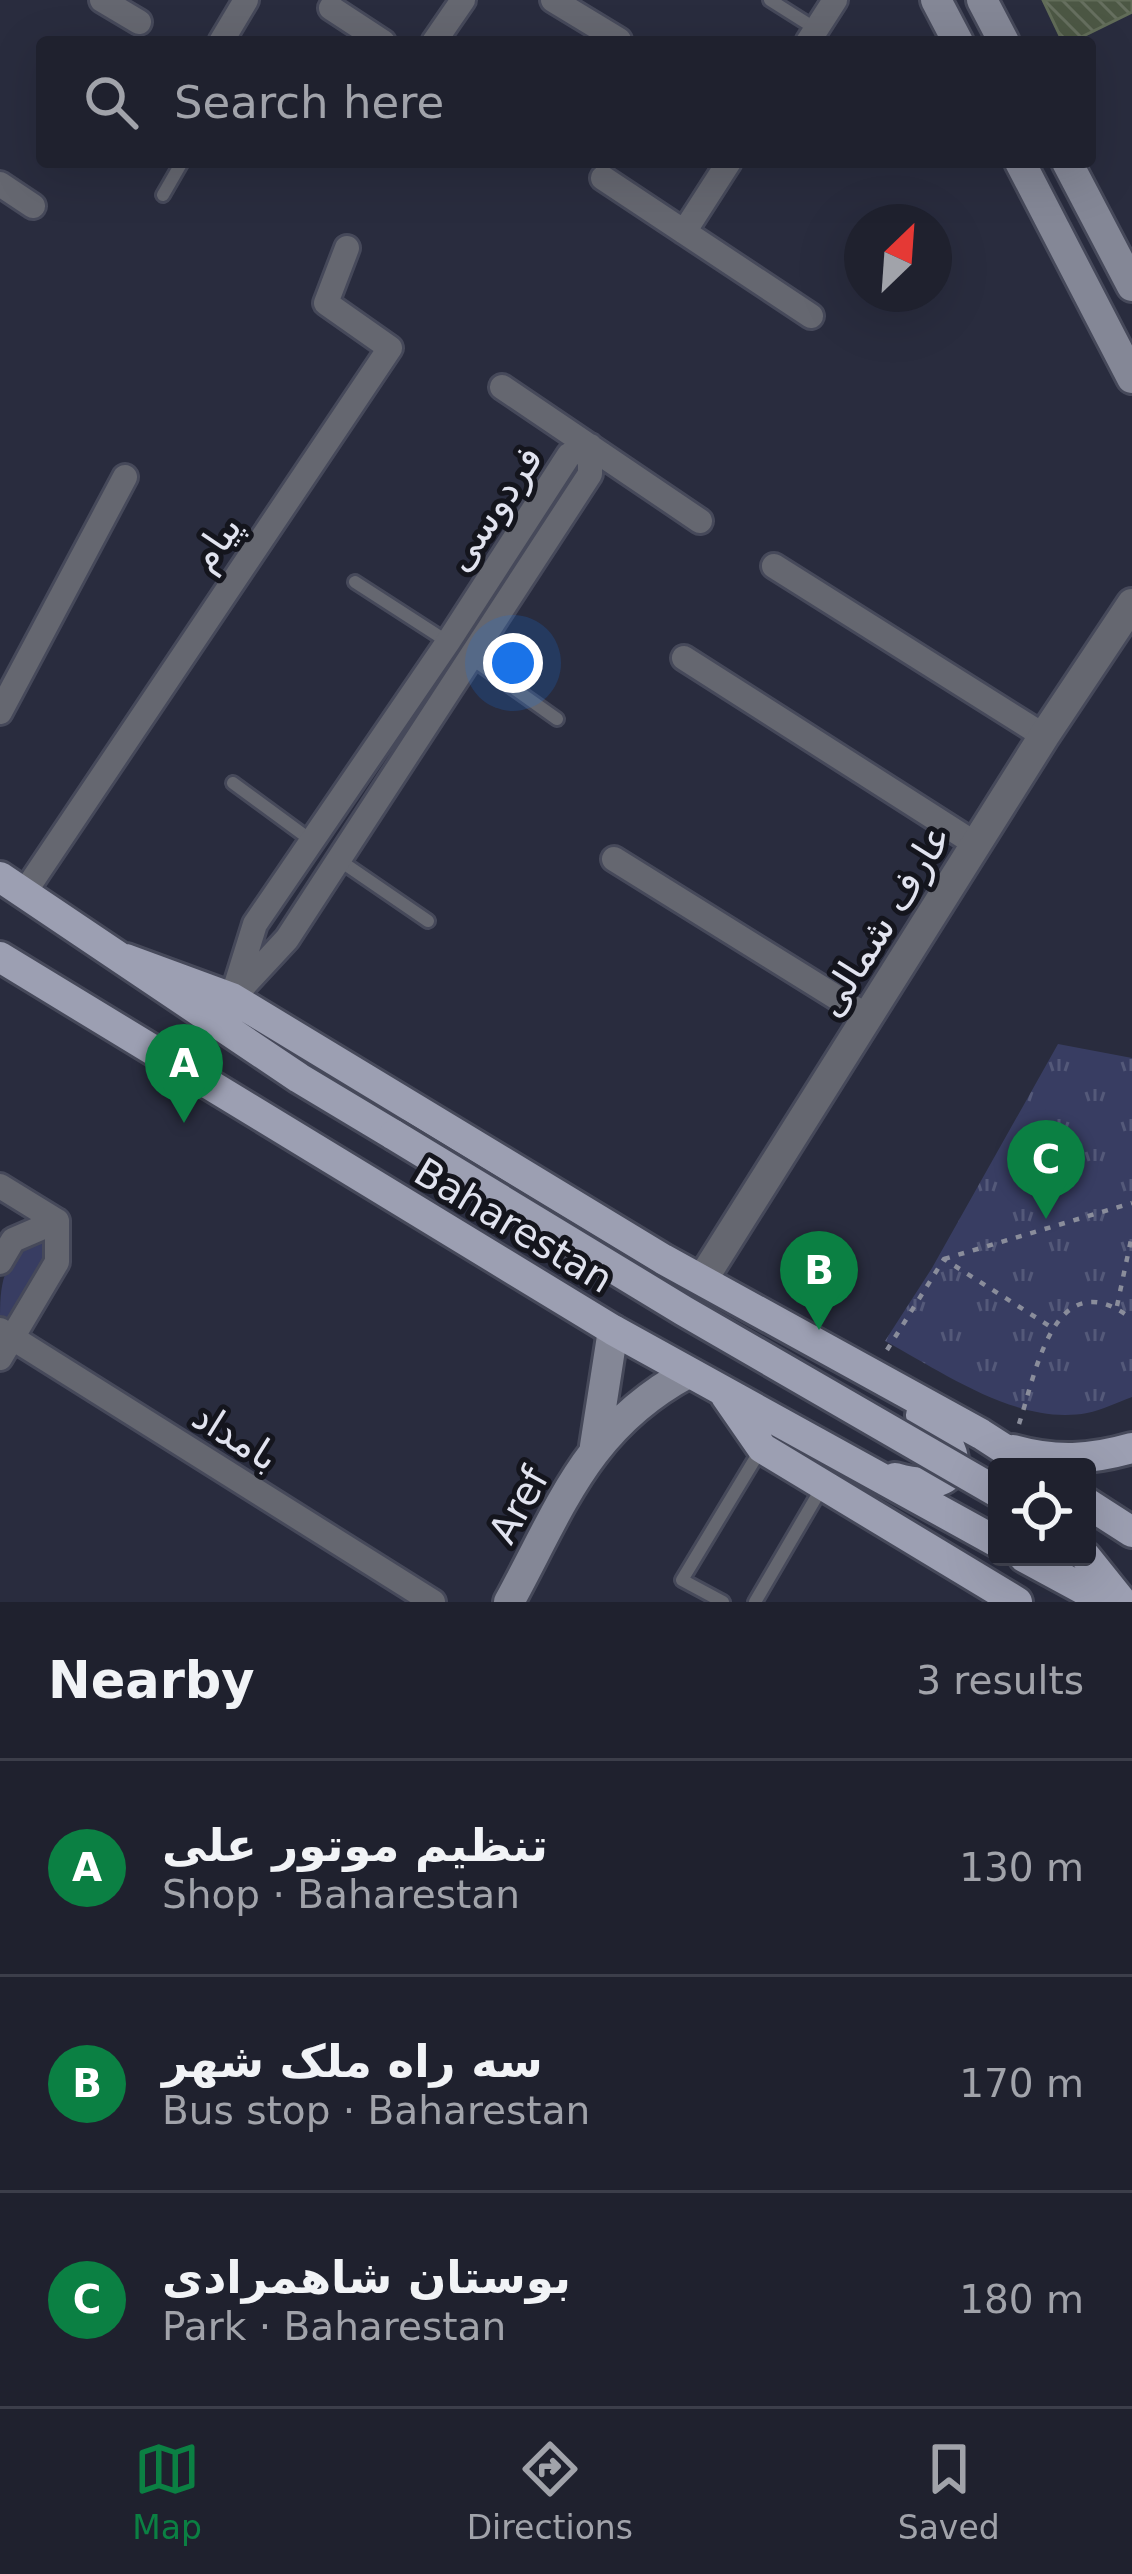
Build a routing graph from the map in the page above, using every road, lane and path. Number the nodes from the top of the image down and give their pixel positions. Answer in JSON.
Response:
{"nodes":[{"id":1,"x":102,"y":0,"type":"edge"},
{"id":2,"x":246,"y":0,"type":"edge"},
{"id":3,"x":463,"y":0,"type":"edge"},
{"id":4,"x":553,"y":0,"type":"edge"},
{"id":5,"x":770,"y":0,"type":"edge"},
{"id":6,"x":835,"y":0,"type":"edge"},
{"id":7,"x":936,"y":0,"type":"edge"},
{"id":8,"x":982,"y":0,"type":"edge"},
{"id":9,"x":331,"y":8,"type":"dead end"},
{"id":10,"x":139,"y":22,"type":"dead end"},
{"id":11,"x":812,"y":35,"type":"edge"},
{"id":12,"x":225,"y":36,"type":"edge"},
{"id":13,"x":374,"y":36,"type":"edge"},
{"id":14,"x":438,"y":36,"type":"edge"},
{"id":15,"x":612,"y":36,"type":"edge"},
{"id":16,"x":955,"y":36,"type":"edge"},
{"id":17,"x":1001,"y":36,"type":"edge"},
{"id":18,"x":179,"y":168,"type":"edge"},
{"id":19,"x":725,"y":168,"type":"edge"},
{"id":20,"x":1023,"y":168,"type":"edge"},
{"id":21,"x":1070,"y":168,"type":"edge"},
{"id":22,"x":603,"y":178,"type":"dead end"},
{"id":23,"x":0,"y":184,"type":"edge"},
{"id":24,"x":163,"y":195,"type":"dead end"},
{"id":25,"x":33,"y":206,"type":"dead end"},
{"id":26,"x":683,"y":232,"type":"junction"},
{"id":27,"x":347,"y":248,"type":"dead end"},
{"id":28,"x":1132,"y":286,"type":"edge"},
{"id":29,"x":811,"y":316,"type":"dead end"},
{"id":30,"x":1132,"y":378,"type":"edge"},
{"id":31,"x":502,"y":387,"type":"dead end"},
{"id":32,"x":590,"y":446,"type":"junction"},
{"id":33,"x":125,"y":477,"type":"dead end"},
{"id":34,"x":700,"y":521,"type":"dead end"},
{"id":35,"x":774,"y":566,"type":"dead end"},
{"id":36,"x":355,"y":582,"type":"dead end"},
{"id":37,"x":1132,"y":604,"type":"edge"},
{"id":38,"x":448,"y":642,"type":"junction"},
{"id":39,"x":471,"y":658,"type":"junction"},
{"id":40,"x":684,"y":658,"type":"dead end"},
{"id":41,"x":0,"y":712,"type":"edge"},
{"id":42,"x":557,"y":719,"type":"dead end"},
{"id":43,"x":1044,"y":736,"type":"junction"},
{"id":44,"x":233,"y":784,"type":"dead end"},
{"id":45,"x":312,"y":841,"type":"junction"},
{"id":46,"x":976,"y":845,"type":"junction"},
{"id":47,"x":614,"y":859,"type":"dead end"},
{"id":48,"x":339,"y":860,"type":"junction"},
{"id":49,"x":12,"y":885,"type":"edge"},
{"id":50,"x":428,"y":921,"type":"dead end"},
{"id":51,"x":0,"y":957,"type":"edge"},
{"id":52,"x":126,"y":959,"type":"junction"},
{"id":53,"x":232,"y":998,"type":"junction"},
{"id":54,"x":868,"y":1017,"type":"junction"},
{"id":55,"x":0,"y":1186,"type":"edge"},
{"id":56,"x":1132,"y":1203,"type":"edge"},
{"id":57,"x":56,"y":1221,"type":"junction"},
{"id":58,"x":1132,"y":1235,"type":"edge"},
{"id":59,"x":944,"y":1259,"type":"junction"},
{"id":60,"x":0,"y":1262,"type":"edge"},
{"id":61,"x":702,"y":1280,"type":"junction"},
{"id":62,"x":1117,"y":1307,"type":"junction"},
{"id":63,"x":1132,"y":1318,"type":"edge"},
{"id":64,"x":1051,"y":1327,"type":"junction"},
{"id":65,"x":613,"y":1330,"type":"junction"},
{"id":66,"x":4,"y":1342,"type":"edge"},
{"id":67,"x":884,"y":1355,"type":"dead end"},
{"id":68,"x":839,"y":1357,"type":"junction"},
{"id":69,"x":688,"y":1373,"type":"junction"},
{"id":70,"x":722,"y":1391,"type":"junction"},
{"id":71,"x":1018,"y":1430,"type":"dead end"},
{"id":72,"x":981,"y":1434,"type":"junction"},
{"id":73,"x":595,"y":1446,"type":"junction"},
{"id":74,"x":762,"y":1448,"type":"junction"},
{"id":75,"x":1132,"y":1448,"type":"edge"},
{"id":76,"x":1018,"y":1458,"type":"edge"},
{"id":77,"x":844,"y":1459,"type":"junction"},
{"id":78,"x":824,"y":1484,"type":"junction"},
{"id":79,"x":988,"y":1487,"type":"edge"},
{"id":80,"x":1096,"y":1509,"type":"edge"},
{"id":81,"x":1132,"y":1532,"type":"edge"},
{"id":82,"x":988,"y":1537,"type":"edge"},
{"id":83,"x":1041,"y":1566,"type":"edge"},
{"id":84,"x":1093,"y":1566,"type":"edge"},
{"id":85,"x":433,"y":1602,"type":"edge"},
{"id":86,"x":509,"y":1602,"type":"edge"},
{"id":87,"x":722,"y":1602,"type":"edge"},
{"id":88,"x":755,"y":1602,"type":"edge"},
{"id":89,"x":1017,"y":1602,"type":"edge"},
{"id":90,"x":1107,"y":1602,"type":"edge"},
{"id":91,"x":1121,"y":1602,"type":"edge"}],
"edges":[{"from":1,"to":10,"type":"street"},
{"from":2,"to":12,"type":"street"},
{"from":3,"to":14,"type":"street"},
{"from":4,"to":15,"type":"street"},
{"from":5,"to":11,"type":"lane"},
{"from":6,"to":11,"type":"street"},
{"from":7,"to":16,"type":"main road"},
{"from":8,"to":17,"type":"main road"},
{"from":9,"to":13,"type":"street"},
{"from":18,"to":24,"type":"lane"},
{"from":19,"to":26,"type":"street"},
{"from":20,"to":30,"type":"main road"},
{"from":21,"to":28,"type":"main road"},
{"from":22,"to":26,"type":"street"},
{"from":23,"to":25,"type":"street"},
{"from":26,"to":29,"type":"street"},
{"from":27,"to":49,"type":"street","name":"پیام"},
{"from":31,"to":32,"type":"street"},
{"from":32,"to":34,"type":"street"},
{"from":32,"to":38,"type":"street","name":"فردوسی"},
{"from":32,"to":39,"type":"street","name":"فردوسی"},
{"from":33,"to":41,"type":"street"},
{"from":35,"to":43,"type":"street"},
{"from":36,"to":38,"type":"lane"},
{"from":37,"to":43,"type":"street","name":"عارف شمالی"},
{"from":38,"to":39,"type":"street"},
{"from":38,"to":45,"type":"street","name":"فردوسی"},
{"from":39,"to":42,"type":"lane"},
{"from":39,"to":48,"type":"street","name":"فردوسی"},
{"from":40,"to":46,"type":"street"},
{"from":43,"to":46,"type":"street","name":"عارف شمالی"},
{"from":44,"to":45,"type":"lane"},
{"from":45,"to":48,"type":"street"},
{"from":45,"to":53,"type":"street","name":"فردوسی"},
{"from":46,"to":54,"type":"street","name":"عارف شمالی"},
{"from":47,"to":54,"type":"street"},
{"from":48,"to":50,"type":"lane"},
{"from":48,"to":53,"type":"street","name":"فردوسی"},
{"from":49,"to":52,"type":"main road","name":"Baharestan"},
{"from":51,"to":65,"type":"main road","name":"Baharestan"},
{"from":52,"to":53,"type":"main road","name":"Baharestan"},
{"from":52,"to":79,"type":"main road","name":"Baharestan","bridge":true},
{"from":53,"to":61,"type":"main road","name":"Baharestan"},
{"from":54,"to":61,"type":"street","name":"عارف شمالی"},
{"from":55,"to":57,"type":"street"},
{"from":56,"to":59,"type":"path"},
{"from":57,"to":60,"type":"street"},
{"from":57,"to":66,"type":"street"},
{"from":58,"to":62,"type":"path"},
{"from":59,"to":64,"type":"path"},
{"from":59,"to":67,"type":"path"},
{"from":61,"to":68,"type":"main road","name":"Baharestan"},
{"from":62,"to":63,"type":"path"},
{"from":62,"to":64,"type":"path"},
{"from":64,"to":71,"type":"path"},
{"from":65,"to":69,"type":"main road","name":"Baharestan"},
{"from":65,"to":73,"type":"main road"},
{"from":66,"to":85,"type":"street","name":"بامداد"},
{"from":68,"to":72,"type":"main road","name":"Baharestan"},
{"from":68,"to":77,"type":"main road"},
{"from":69,"to":70,"type":"main road","name":"Baharestan"},
{"from":69,"to":73,"type":"main road"},
{"from":70,"to":74,"type":"main road"},
{"from":70,"to":77,"type":"main road","name":"Baharestan"},
{"from":72,"to":75,"type":"main road"},
{"from":72,"to":76,"type":"main road","name":"Baharestan"},
{"from":73,"to":86,"type":"main road","name":"Aref"},
{"from":74,"to":78,"type":"main road"},
{"from":74,"to":87,"type":"lane"},
{"from":77,"to":82,"type":"main road","name":"Baharestan"},
{"from":78,"to":88,"type":"lane"},
{"from":78,"to":89,"type":"main road"},
{"from":80,"to":81,"type":"main road"},
{"from":83,"to":90,"type":"main road"},
{"from":84,"to":91,"type":"main road"}]}
